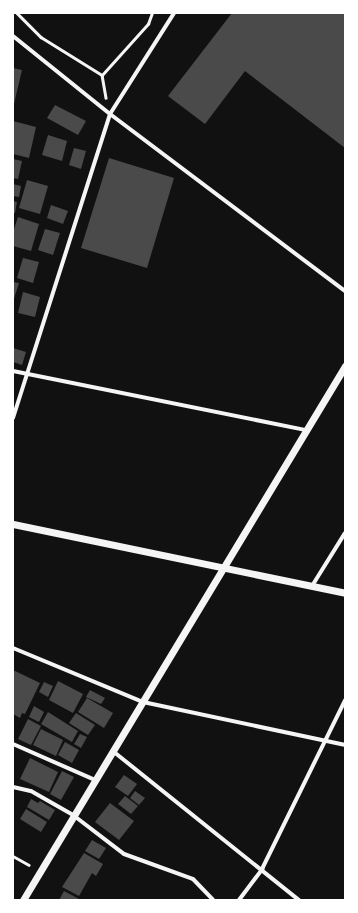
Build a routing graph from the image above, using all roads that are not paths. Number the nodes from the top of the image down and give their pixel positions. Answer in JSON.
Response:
{"nodes":[{"id":1,"x":174,"y":13,"type":"edge"},
{"id":2,"x":13,"y":36,"type":"edge"},
{"id":3,"x":110,"y":114,"type":"junction"},
{"id":4,"x":345,"y":290,"type":"edge"},
{"id":5,"x":345,"y":366,"type":"edge"},
{"id":6,"x":13,"y":371,"type":"edge"},
{"id":7,"x":28,"y":374,"type":"junction"},
{"id":8,"x":13,"y":418,"type":"edge"},
{"id":9,"x":306,"y":430,"type":"junction"},
{"id":10,"x":13,"y":524,"type":"edge"},
{"id":11,"x":345,"y":533,"type":"edge"},
{"id":12,"x":224,"y":567,"type":"junction"},
{"id":13,"x":312,"y":587,"type":"junction"},
{"id":14,"x":345,"y":593,"type":"edge"},
{"id":15,"x":13,"y":648,"type":"edge"},
{"id":16,"x":345,"y":700,"type":"edge"},
{"id":17,"x":143,"y":702,"type":"junction"},
{"id":18,"x":325,"y":741,"type":"junction"},
{"id":19,"x":13,"y":744,"type":"edge"},
{"id":20,"x":345,"y":745,"type":"edge"},
{"id":21,"x":114,"y":752,"type":"junction"},
{"id":22,"x":96,"y":780,"type":"junction"},
{"id":23,"x":13,"y":787,"type":"edge"},
{"id":24,"x":73,"y":815,"type":"junction"},
{"id":25,"x":262,"y":869,"type":"junction"},
{"id":26,"x":23,"y":900,"type":"edge"},
{"id":27,"x":213,"y":900,"type":"edge"},
{"id":28,"x":239,"y":900,"type":"edge"},
{"id":29,"x":299,"y":900,"type":"edge"}],
"edges":[{"from":1,"to":3,"type":"street"},
{"from":2,"to":3,"type":"street"},
{"from":3,"to":4,"type":"street"},
{"from":3,"to":7,"type":"street"},
{"from":5,"to":9,"type":"street"},
{"from":6,"to":7,"type":"street"},
{"from":7,"to":8,"type":"street"},
{"from":7,"to":9,"type":"street"},
{"from":9,"to":12,"type":"street"},
{"from":10,"to":12,"type":"street"},
{"from":11,"to":13,"type":"street"},
{"from":12,"to":13,"type":"street"},
{"from":12,"to":17,"type":"street"},
{"from":13,"to":14,"type":"street"},
{"from":15,"to":17,"type":"street"},
{"from":16,"to":18,"type":"street"},
{"from":17,"to":18,"type":"street"},
{"from":17,"to":21,"type":"street"},
{"from":18,"to":20,"type":"street"},
{"from":18,"to":25,"type":"street"},
{"from":19,"to":22,"type":"street"},
{"from":21,"to":22,"type":"street"},
{"from":21,"to":25,"type":"street"},
{"from":22,"to":24,"type":"street"},
{"from":23,"to":24,"type":"street"},
{"from":24,"to":26,"type":"street"},
{"from":24,"to":27,"type":"street"},
{"from":25,"to":28,"type":"street"},
{"from":25,"to":29,"type":"street"}]}
